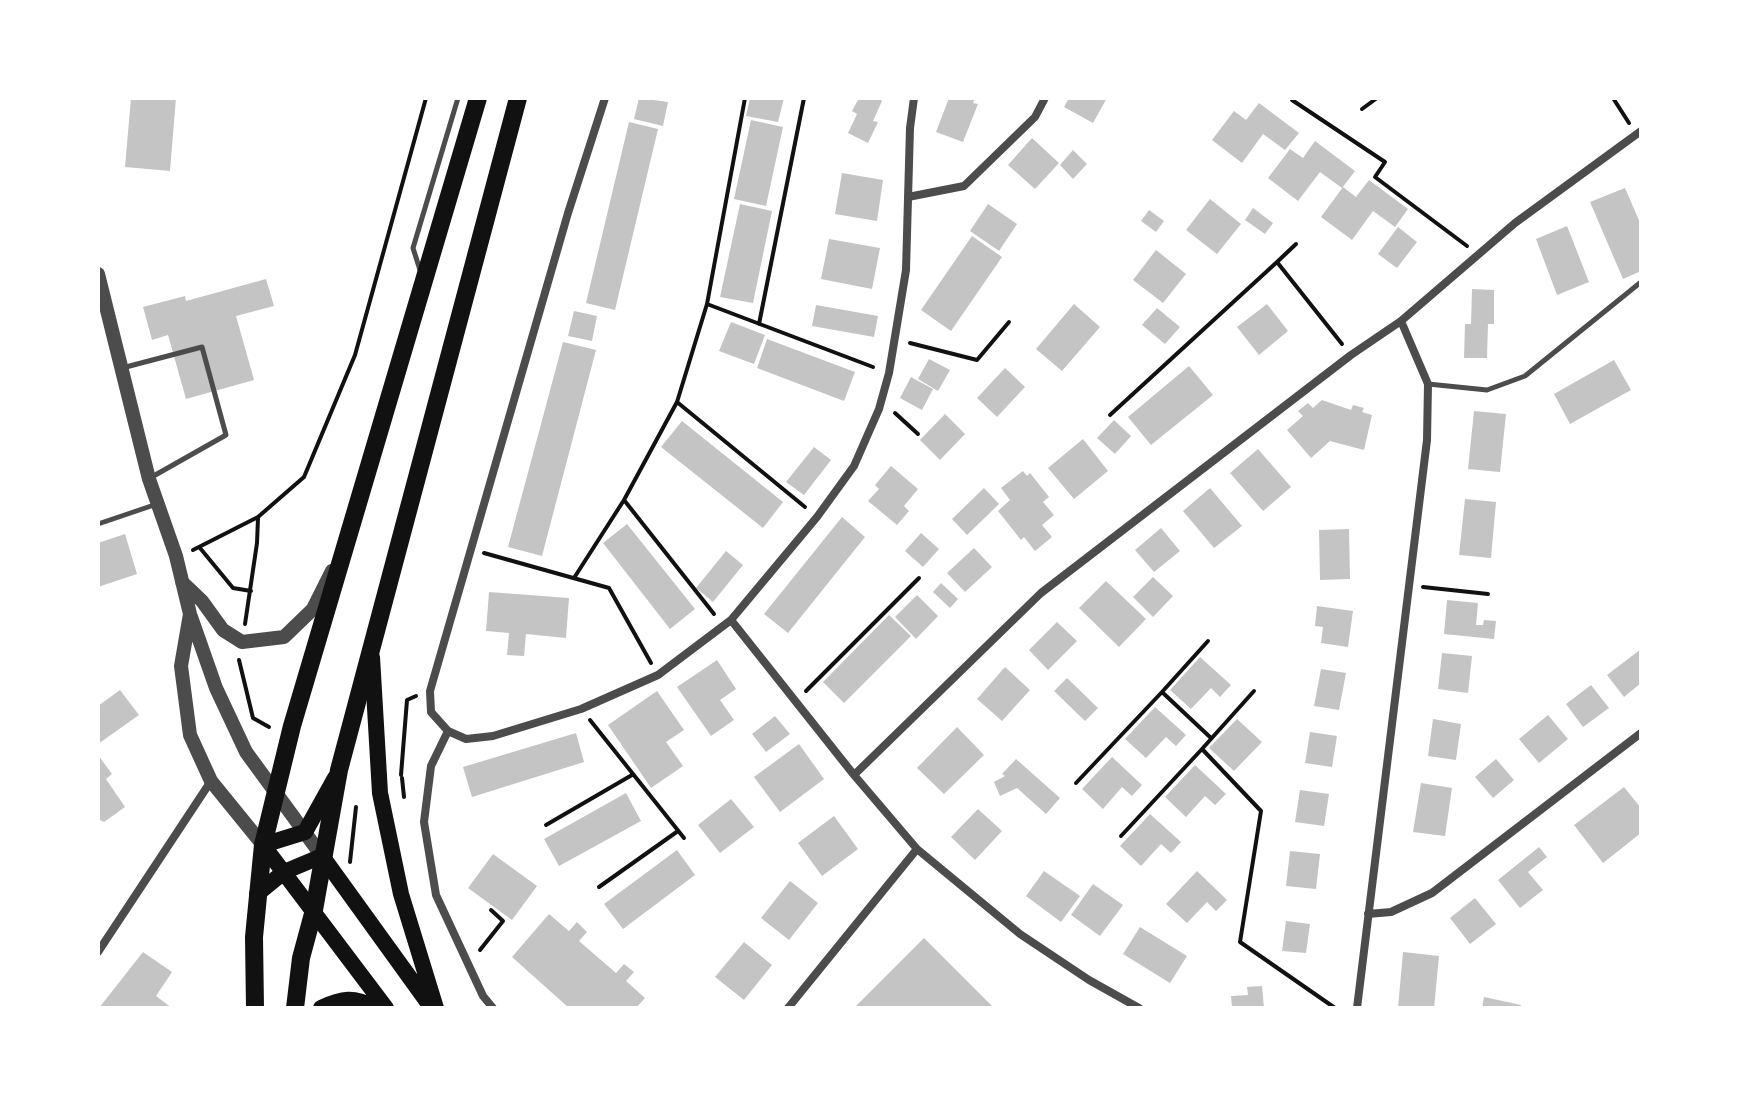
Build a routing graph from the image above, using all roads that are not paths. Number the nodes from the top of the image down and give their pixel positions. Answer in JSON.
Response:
{"nodes":[{"id":1,"x":458,"y":98,"type":"edge"},
{"id":2,"x":478,"y":98,"type":"edge"},
{"id":3,"x":518,"y":98,"type":"edge"},
{"id":4,"x":605,"y":98,"type":"edge"},
{"id":5,"x":914,"y":98,"type":"edge"},
{"id":6,"x":1045,"y":98,"type":"edge"},
{"id":7,"x":1639,"y":132,"type":"edge"},
{"id":8,"x":908,"y":197,"type":"junction"},
{"id":9,"x":98,"y":274,"type":"edge"},
{"id":10,"x":1641,"y":282,"type":"edge"},
{"id":11,"x":424,"y":285,"type":"junction"},
{"id":12,"x":1401,"y":321,"type":"junction"},
{"id":13,"x":120,"y":368,"type":"junction"},
{"id":14,"x":1428,"y":384,"type":"junction"},
{"id":15,"x":149,"y":479,"type":"junction"},
{"id":16,"x":158,"y":504,"type":"junction"},
{"id":17,"x":98,"y":524,"type":"edge"},
{"id":18,"x":343,"y":547,"type":"junction"},
{"id":19,"x":182,"y":582,"type":"junction"},
{"id":20,"x":190,"y":614,"type":"junction"},
{"id":21,"x":728,"y":623,"type":"junction"},
{"id":22,"x":371,"y":647,"type":"junction"},
{"id":23,"x":448,"y":731,"type":"junction"},
{"id":24,"x":1641,"y":733,"type":"edge"},
{"id":25,"x":339,"y":770,"type":"junction"},
{"id":26,"x":854,"y":775,"type":"junction"},
{"id":27,"x":211,"y":781,"type":"junction"},
{"id":28,"x":277,"y":795,"type":"junction"},
{"id":29,"x":305,"y":832,"type":"junction"},
{"id":30,"x":263,"y":845,"type":"junction"},
{"id":31,"x":917,"y":849,"type":"junction"},
{"id":32,"x":322,"y":856,"type":"junction"},
{"id":33,"x":284,"y":872,"type":"junction"},
{"id":34,"x":257,"y":894,"type":"junction"},
{"id":35,"x":314,"y":910,"type":"junction"},
{"id":36,"x":1368,"y":914,"type":"junction"},
{"id":37,"x":98,"y":952,"type":"edge"},
{"id":38,"x":255,"y":1008,"type":"edge"},
{"id":39,"x":295,"y":1008,"type":"edge"},
{"id":40,"x":321,"y":1008,"type":"edge"},
{"id":41,"x":375,"y":1008,"type":"edge"},
{"id":42,"x":386,"y":1008,"type":"edge"},
{"id":43,"x":434,"y":1008,"type":"edge"},
{"id":44,"x":493,"y":1008,"type":"edge"},
{"id":45,"x":788,"y":1008,"type":"edge"},
{"id":46,"x":1139,"y":1008,"type":"edge"},
{"id":47,"x":1357,"y":1008,"type":"edge"}],
"edges":[{"from":1,"to":11,"type":"lane"},
{"from":2,"to":11,"type":"main road"},
{"from":3,"to":22,"type":"main road"},
{"from":4,"to":23,"type":"street"},
{"from":5,"to":8,"type":"street"},
{"from":6,"to":8,"type":"street"},
{"from":7,"to":12,"type":"street"},
{"from":8,"to":21,"type":"street"},
{"from":9,"to":13,"type":"street"},
{"from":10,"to":14,"type":"lane"},
{"from":11,"to":18,"type":"main road"},
{"from":12,"to":14,"type":"street"},
{"from":12,"to":26,"type":"street"},
{"from":13,"to":15,"type":"street"},
{"from":13,"to":15,"type":"lane"},
{"from":14,"to":36,"type":"street"},
{"from":15,"to":16,"type":"street"},
{"from":16,"to":17,"type":"lane"},
{"from":16,"to":19,"type":"street"},
{"from":18,"to":19,"type":"street"},
{"from":18,"to":28,"type":"main road"},
{"from":19,"to":20,"type":"street"},
{"from":20,"to":27,"type":"street"},
{"from":20,"to":28,"type":"street"},
{"from":21,"to":23,"type":"street"},
{"from":21,"to":26,"type":"street"},
{"from":22,"to":25,"type":"main road"},
{"from":22,"to":43,"type":"main road"},
{"from":23,"to":44,"type":"street"},
{"from":24,"to":36,"type":"street"},
{"from":25,"to":29,"type":"main road"},
{"from":25,"to":32,"type":"main road"},
{"from":26,"to":31,"type":"street"},
{"from":27,"to":30,"type":"street"},
{"from":27,"to":37,"type":"street"},
{"from":28,"to":29,"type":"street"},
{"from":28,"to":30,"type":"main road"},
{"from":29,"to":30,"type":"main road"},
{"from":29,"to":32,"type":"street"},
{"from":30,"to":33,"type":"main road"},
{"from":30,"to":34,"type":"main road"},
{"from":31,"to":45,"type":"street"},
{"from":31,"to":46,"type":"street"},
{"from":32,"to":33,"type":"main road"},
{"from":32,"to":35,"type":"main road"},
{"from":32,"to":43,"type":"main road"},
{"from":33,"to":34,"type":"main road"},
{"from":33,"to":35,"type":"main road"},
{"from":34,"to":38,"type":"main road"},
{"from":35,"to":39,"type":"main road"},
{"from":35,"to":42,"type":"main road"},
{"from":36,"to":47,"type":"street"},
{"from":40,"to":41,"type":"main road"}]}
